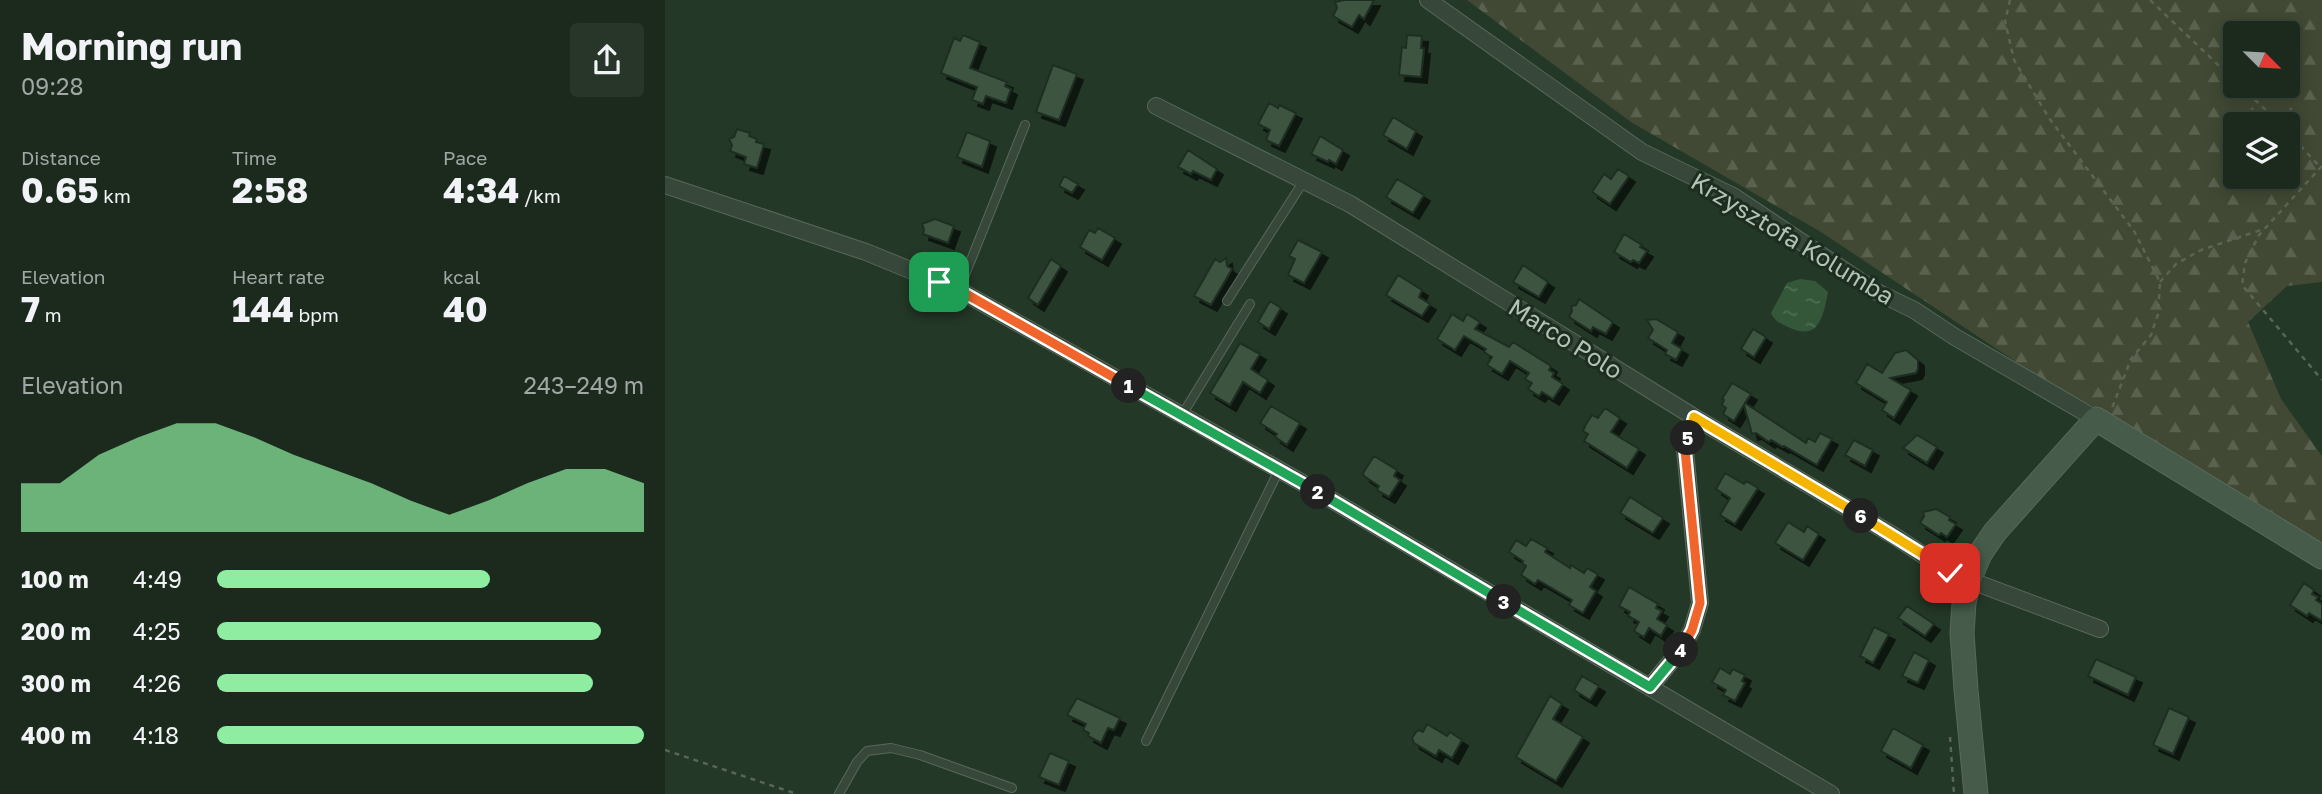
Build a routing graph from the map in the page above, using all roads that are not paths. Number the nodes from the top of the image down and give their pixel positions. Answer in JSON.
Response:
{"nodes":[{"id":1,"x":1428,"y":0,"type":"edge"},
{"id":2,"x":1156,"y":106,"type":"dead end"},
{"id":3,"x":1025,"y":125,"type":"dead end"},
{"id":4,"x":1305,"y":179,"type":"junction"},
{"id":5,"x":665,"y":185,"type":"edge"},
{"id":6,"x":959,"y":290,"type":"junction"},
{"id":7,"x":1227,"y":301,"type":"dead end"},
{"id":8,"x":1250,"y":304,"type":"dead end"},
{"id":9,"x":1182,"y":415,"type":"junction"},
{"id":10,"x":1694,"y":417,"type":"junction"},
{"id":11,"x":2096,"y":419,"type":"junction"},
{"id":12,"x":1279,"y":470,"type":"junction"},
{"id":13,"x":2322,"y":557,"type":"edge"},
{"id":14,"x":1969,"y":580,"type":"junction"},
{"id":15,"x":2100,"y":629,"type":"dead end"},
{"id":16,"x":1650,"y":687,"type":"junction"},
{"id":17,"x":1146,"y":740,"type":"dead end"},
{"id":18,"x":1012,"y":788,"type":"dead end"},
{"id":19,"x":839,"y":794,"type":"edge"},
{"id":20,"x":1832,"y":794,"type":"edge"},
{"id":21,"x":1976,"y":794,"type":"edge"}],
"edges":[{"from":1,"to":11,"type":"street","name":"Krzysztofa Kolumba"},
{"from":2,"to":4,"type":"street","name":"Marco Polo"},
{"from":3,"to":6,"type":"lane"},
{"from":4,"to":7,"type":"lane"},
{"from":4,"to":10,"type":"street","name":"Marco Polo"},
{"from":5,"to":6,"type":"street"},
{"from":6,"to":9,"type":"street"},
{"from":8,"to":9,"type":"lane"},
{"from":9,"to":12,"type":"street"},
{"from":10,"to":14,"type":"street","name":"Marco Polo"},
{"from":10,"to":16,"type":"street"},
{"from":11,"to":13,"type":"street"},
{"from":11,"to":14,"type":"street"},
{"from":12,"to":16,"type":"street"},
{"from":12,"to":17,"type":"lane"},
{"from":14,"to":15,"type":"street","name":"Marco Polo"},
{"from":14,"to":21,"type":"street"},
{"from":16,"to":20,"type":"street"},
{"from":18,"to":19,"type":"lane"}]}
